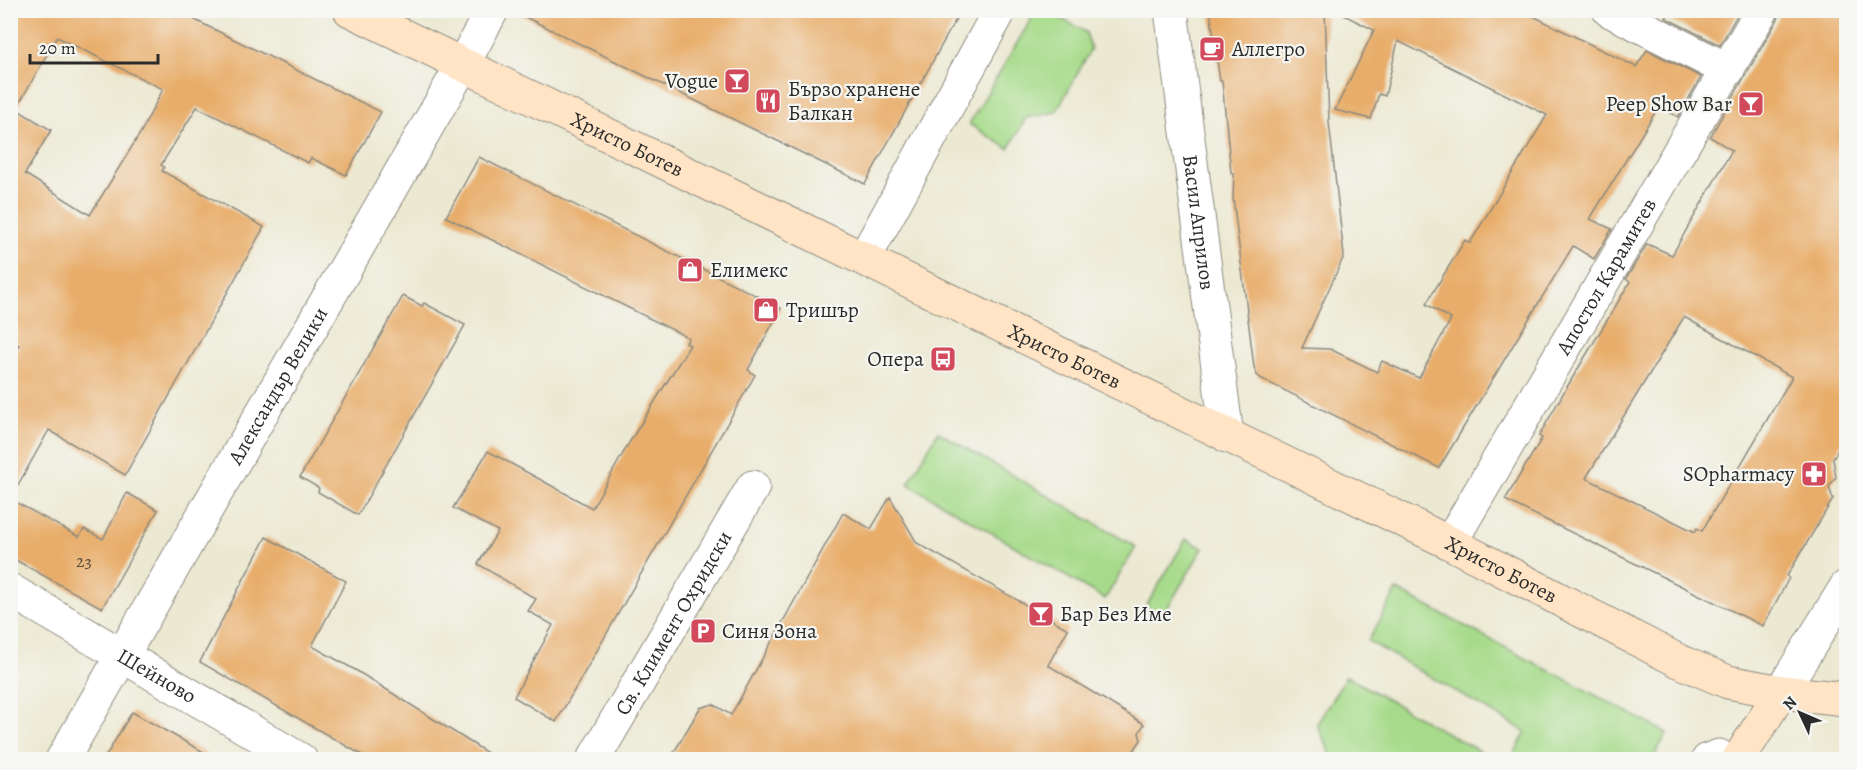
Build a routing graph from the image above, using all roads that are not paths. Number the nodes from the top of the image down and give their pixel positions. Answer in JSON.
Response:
{"nodes":[{"id":1,"x":350,"y":10,"type":"edge"},
{"id":2,"x":492,"y":10,"type":"edge"},
{"id":3,"x":1000,"y":10,"type":"edge"},
{"id":4,"x":1171,"y":10,"type":"edge"},
{"id":5,"x":1609,"y":10,"type":"edge"},
{"id":6,"x":1760,"y":13,"type":"edge"},
{"id":7,"x":462,"y":66,"type":"junction"},
{"id":8,"x":1728,"y":70,"type":"junction"},
{"id":9,"x":864,"y":260,"type":"junction"},
{"id":10,"x":1227,"y":436,"type":"junction"},
{"id":11,"x":753,"y":487,"type":"dead end"},
{"id":12,"x":1450,"y":543,"type":"junction"},
{"id":13,"x":1846,"y":587,"type":"edge"},
{"id":14,"x":10,"y":590,"type":"edge"},
{"id":15,"x":121,"y":655,"type":"junction"},
{"id":16,"x":1781,"y":692,"type":"junction"},
{"id":17,"x":1846,"y":699,"type":"edge"},
{"id":18,"x":1722,"y":758,"type":"edge"},
{"id":19,"x":62,"y":759,"type":"edge"},
{"id":20,"x":301,"y":759,"type":"edge"},
{"id":21,"x":593,"y":759,"type":"edge"}],
"edges":[{"from":1,"to":7,"type":"main road","name":"Христо Ботев"},
{"from":2,"to":7,"type":"street","name":"Александър Велики"},
{"from":3,"to":9,"type":"street"},
{"from":4,"to":10,"type":"street","name":"Васил Априлов"},
{"from":5,"to":8,"type":"street"},
{"from":6,"to":8,"type":"street","name":"Апостол Карамитев"},
{"from":7,"to":9,"type":"main road","name":"Христо Ботев"},
{"from":7,"to":15,"type":"street","name":"Александър Велики"},
{"from":8,"to":12,"type":"street","name":"Апостол Карамитев"},
{"from":9,"to":10,"type":"main road","name":"Христо Ботев"},
{"from":10,"to":12,"type":"main road","name":"Христо Ботев"},
{"from":11,"to":21,"type":"street","name":"Св. Климент Охридски"},
{"from":12,"to":16,"type":"main road","name":"Христо Ботев"},
{"from":13,"to":16,"type":"street"},
{"from":14,"to":15,"type":"street","name":"Шейново"},
{"from":15,"to":19,"type":"street","name":"Александър Велики"},
{"from":15,"to":20,"type":"street","name":"Шейново"},
{"from":16,"to":17,"type":"main road","name":"Христо Ботев"},
{"from":16,"to":18,"type":"main road"}]}
